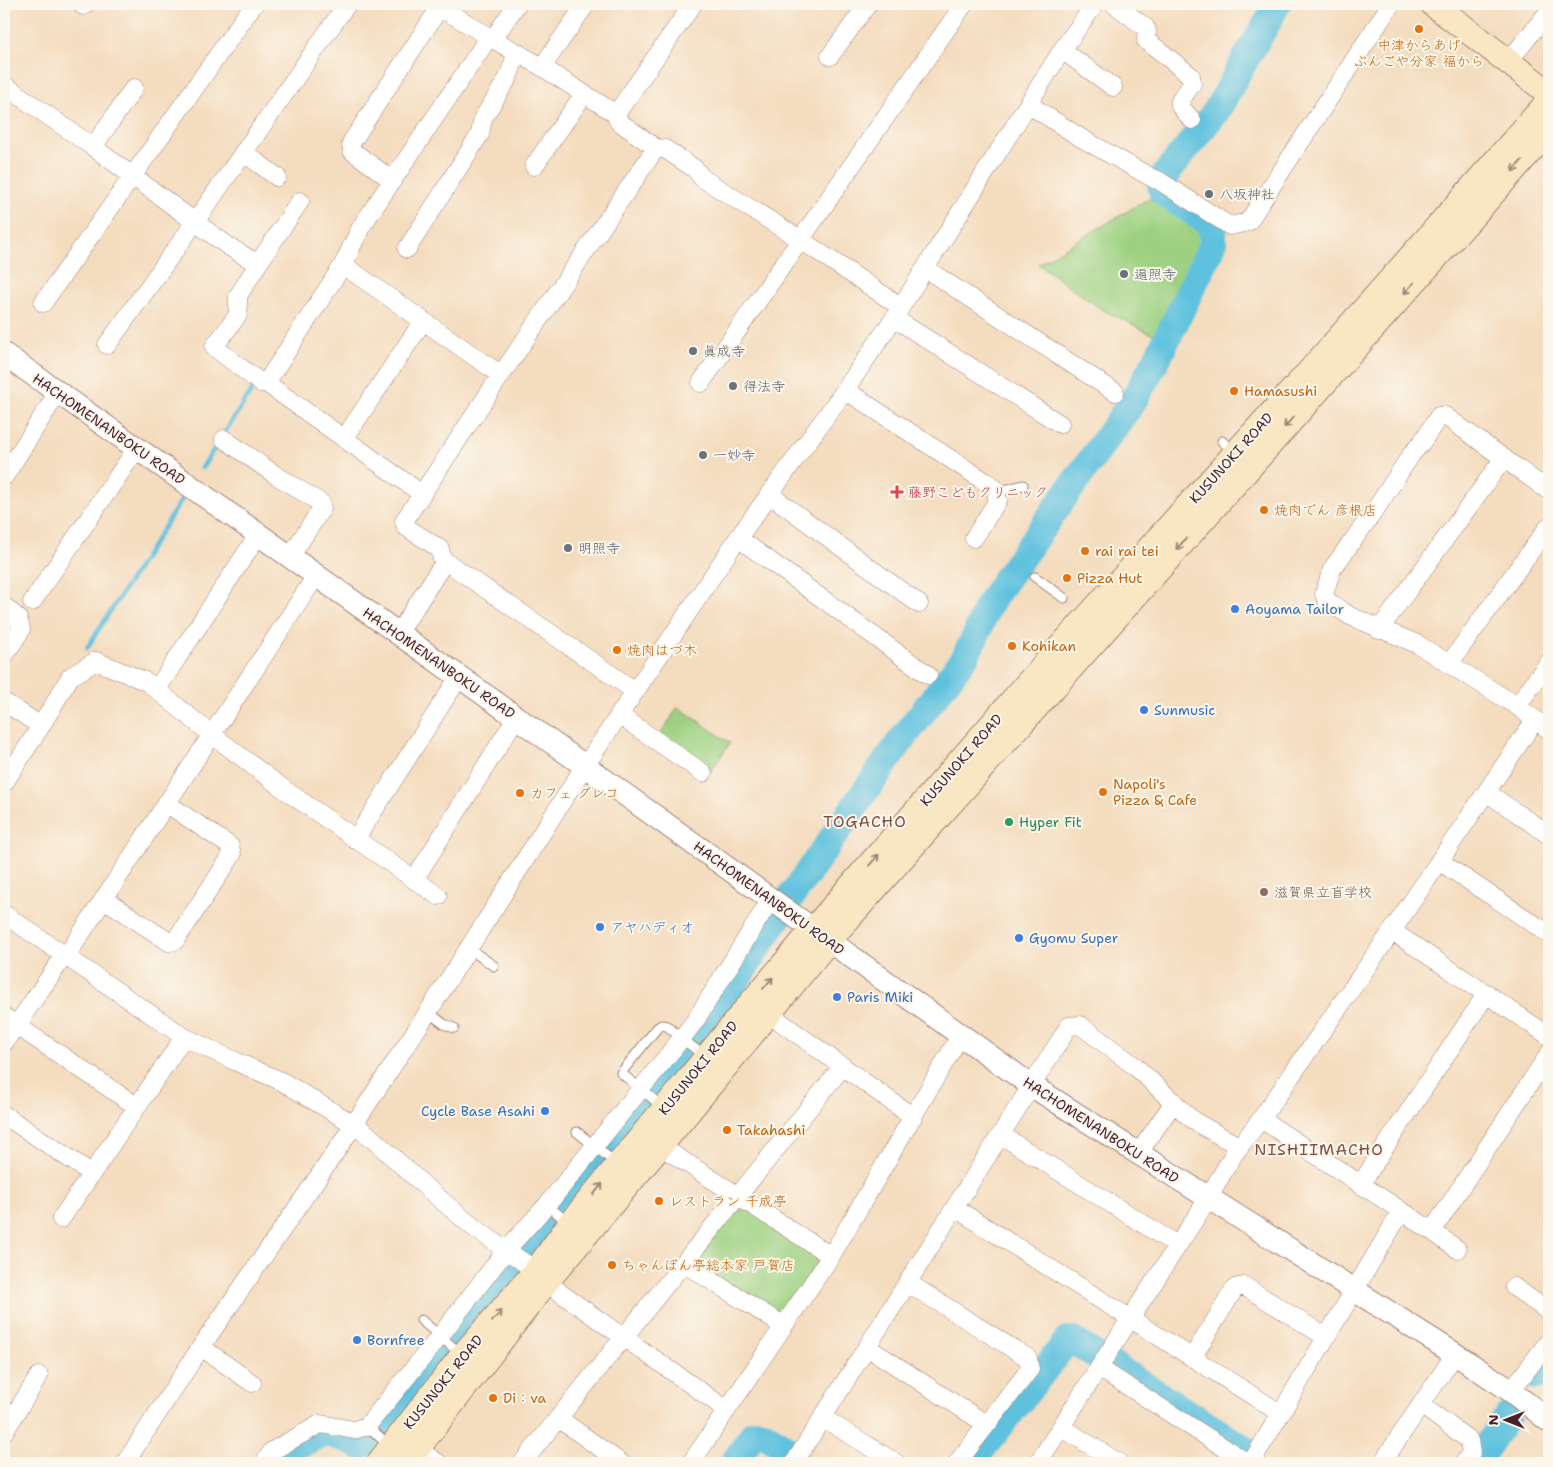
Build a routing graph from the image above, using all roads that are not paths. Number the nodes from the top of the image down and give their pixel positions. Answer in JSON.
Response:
{"nodes":[{"id":1,"x":254,"y":4,"type":"edge"},
{"id":2,"x":347,"y":4,"type":"edge"},
{"id":3,"x":516,"y":4,"type":"edge"},
{"id":4,"x":586,"y":4,"type":"edge"},
{"id":5,"x":693,"y":4,"type":"edge"},
{"id":6,"x":868,"y":4,"type":"edge"},
{"id":7,"x":964,"y":4,"type":"edge"},
{"id":8,"x":1095,"y":4,"type":"edge"},
{"id":9,"x":1114,"y":4,"type":"edge"},
{"id":10,"x":1391,"y":4,"type":"edge"},
{"id":11,"x":1433,"y":4,"type":"edge"},
{"id":12,"x":438,"y":5,"type":"edge"},
{"id":13,"x":1549,"y":11,"type":"edge"},
{"id":14,"x":491,"y":38,"type":"junction"},
{"id":15,"x":1062,"y":50,"type":"junction"},
{"id":16,"x":517,"y":52,"type":"junction"},
{"id":17,"x":830,"y":56,"type":"dead end"},
{"id":18,"x":1509,"y":61,"type":"junction"},
{"id":19,"x":542,"y":67,"type":"junction"},
{"id":20,"x":4,"y":85,"type":"edge"},
{"id":21,"x":1113,"y":87,"type":"dead end"},
{"id":22,"x":134,"y":88,"type":"dead end"},
{"id":23,"x":1549,"y":93,"type":"edge"},
{"id":24,"x":584,"y":94,"type":"junction"},
{"id":25,"x":1549,"y":101,"type":"edge"},
{"id":26,"x":1028,"y":104,"type":"junction"},
{"id":27,"x":616,"y":114,"type":"junction"},
{"id":28,"x":1192,"y":120,"type":"dead end"},
{"id":29,"x":1549,"y":130,"type":"edge"},
{"id":30,"x":93,"y":147,"type":"junction"},
{"id":31,"x":656,"y":148,"type":"junction"},
{"id":32,"x":243,"y":152,"type":"junction"},
{"id":33,"x":534,"y":166,"type":"dead end"},
{"id":34,"x":133,"y":177,"type":"junction"},
{"id":35,"x":277,"y":177,"type":"dead end"},
{"id":36,"x":392,"y":180,"type":"junction"},
{"id":37,"x":300,"y":200,"type":"dead end"},
{"id":38,"x":195,"y":222,"type":"junction"},
{"id":39,"x":801,"y":240,"type":"junction"},
{"id":40,"x":407,"y":249,"type":"dead end"},
{"id":41,"x":258,"y":264,"type":"junction"},
{"id":42,"x":343,"y":265,"type":"junction"},
{"id":43,"x":926,"y":269,"type":"junction"},
{"id":44,"x":43,"y":303,"type":"dead end"},
{"id":45,"x":897,"y":312,"type":"junction"},
{"id":46,"x":424,"y":321,"type":"junction"},
{"id":47,"x":108,"y":345,"type":"dead end"},
{"id":48,"x":4,"y":354,"type":"edge"},
{"id":49,"x":501,"y":375,"type":"junction"},
{"id":50,"x":266,"y":383,"type":"junction"},
{"id":51,"x":701,"y":383,"type":"dead end"},
{"id":52,"x":846,"y":390,"type":"junction"},
{"id":53,"x":58,"y":392,"type":"junction"},
{"id":54,"x":1115,"y":392,"type":"dead end"},
{"id":55,"x":1060,"y":424,"type":"dead end"},
{"id":56,"x":224,"y":439,"type":"dead end"},
{"id":57,"x":344,"y":439,"type":"junction"},
{"id":58,"x":137,"y":448,"type":"junction"},
{"id":59,"x":1504,"y":458,"type":"junction"},
{"id":60,"x":4,"y":477,"type":"edge"},
{"id":61,"x":1023,"y":484,"type":"dead end"},
{"id":62,"x":1549,"y":491,"type":"edge"},
{"id":63,"x":996,"y":492,"type":"junction"},
{"id":64,"x":422,"y":494,"type":"junction"},
{"id":65,"x":769,"y":494,"type":"junction"},
{"id":66,"x":1549,"y":526,"type":"edge"},
{"id":67,"x":258,"y":535,"type":"junction"},
{"id":68,"x":738,"y":538,"type":"junction"},
{"id":69,"x":974,"y":538,"type":"dead end"},
{"id":70,"x":290,"y":557,"type":"junction"},
{"id":71,"x":445,"y":561,"type":"junction"},
{"id":72,"x":316,"y":576,"type":"junction"},
{"id":73,"x":1035,"y":577,"type":"dead end"},
{"id":74,"x":1064,"y":598,"type":"dead end"},
{"id":75,"x":32,"y":602,"type":"dead end"},
{"id":76,"x":919,"y":604,"type":"dead end"},
{"id":77,"x":4,"y":606,"type":"edge"},
{"id":78,"x":1379,"y":630,"type":"junction"},
{"id":79,"x":398,"y":634,"type":"junction"},
{"id":80,"x":4,"y":656,"type":"edge"},
{"id":81,"x":1549,"y":662,"type":"edge"},
{"id":82,"x":1449,"y":664,"type":"junction"},
{"id":83,"x":928,"y":675,"type":"dead end"},
{"id":84,"x":459,"y":677,"type":"junction"},
{"id":85,"x":157,"y":689,"type":"junction"},
{"id":86,"x":635,"y":691,"type":"junction"},
{"id":87,"x":4,"y":702,"type":"edge"},
{"id":88,"x":1517,"y":706,"type":"junction"},
{"id":89,"x":619,"y":716,"type":"junction"},
{"id":90,"x":516,"y":718,"type":"junction"},
{"id":91,"x":1542,"y":725,"type":"edge"},
{"id":92,"x":41,"y":726,"type":"junction"},
{"id":93,"x":211,"y":734,"type":"junction"},
{"id":94,"x":585,"y":766,"type":"junction"},
{"id":95,"x":703,"y":773,"type":"dead end"},
{"id":96,"x":4,"y":783,"type":"edge"},
{"id":97,"x":1486,"y":792,"type":"junction"},
{"id":98,"x":166,"y":803,"type":"junction"},
{"id":99,"x":1549,"y":834,"type":"edge"},
{"id":100,"x":355,"y":840,"type":"junction"},
{"id":101,"x":1439,"y":861,"type":"junction"},
{"id":102,"x":414,"y":880,"type":"junction"},
{"id":103,"x":438,"y":896,"type":"dead end"},
{"id":104,"x":104,"y":899,"type":"junction"},
{"id":105,"x":779,"y":905,"type":"junction"},
{"id":106,"x":4,"y":914,"type":"edge"},
{"id":107,"x":1392,"y":930,"type":"junction"},
{"id":108,"x":1549,"y":934,"type":"edge"},
{"id":109,"x":820,"y":935,"type":"junction"},
{"id":110,"x":468,"y":948,"type":"junction"},
{"id":111,"x":64,"y":957,"type":"junction"},
{"id":112,"x":494,"y":966,"type":"dead end"},
{"id":113,"x":1487,"y":993,"type":"junction"},
{"id":114,"x":760,"y":1008,"type":"junction"},
{"id":115,"x":428,"y":1012,"type":"junction"},
{"id":116,"x":10,"y":1021,"type":"edge"},
{"id":117,"x":454,"y":1028,"type":"dead end"},
{"id":118,"x":960,"y":1036,"type":"junction"},
{"id":119,"x":1549,"y":1036,"type":"edge"},
{"id":120,"x":184,"y":1037,"type":"junction"},
{"id":121,"x":4,"y":1043,"type":"edge"},
{"id":122,"x":693,"y":1047,"type":"junction"},
{"id":123,"x":1549,"y":1054,"type":"edge"},
{"id":124,"x":843,"y":1066,"type":"junction"},
{"id":125,"x":1032,"y":1086,"type":"junction"},
{"id":126,"x":643,"y":1090,"type":"junction"},
{"id":127,"x":1174,"y":1102,"type":"junction"},
{"id":128,"x":660,"y":1105,"type":"junction"},
{"id":129,"x":136,"y":1106,"type":"junction"},
{"id":130,"x":4,"y":1115,"type":"edge"},
{"id":131,"x":913,"y":1116,"type":"junction"},
{"id":132,"x":1261,"y":1119,"type":"junction"},
{"id":133,"x":354,"y":1124,"type":"junction"},
{"id":134,"x":577,"y":1132,"type":"dead end"},
{"id":135,"x":1002,"y":1135,"type":"junction"},
{"id":136,"x":652,"y":1141,"type":"junction"},
{"id":137,"x":1240,"y":1147,"type":"junction"},
{"id":138,"x":596,"y":1148,"type":"junction"},
{"id":139,"x":1138,"y":1154,"type":"junction"},
{"id":140,"x":613,"y":1162,"type":"junction"},
{"id":141,"x":91,"y":1173,"type":"junction"},
{"id":142,"x":1360,"y":1185,"type":"junction"},
{"id":143,"x":738,"y":1196,"type":"junction"},
{"id":144,"x":1207,"y":1198,"type":"junction"},
{"id":145,"x":548,"y":1206,"type":"junction"},
{"id":146,"x":955,"y":1208,"type":"junction"},
{"id":147,"x":1401,"y":1212,"type":"junction"},
{"id":148,"x":61,"y":1219,"type":"dead end"},
{"id":149,"x":565,"y":1220,"type":"junction"},
{"id":150,"x":1432,"y":1231,"type":"junction"},
{"id":151,"x":1178,"y":1245,"type":"junction"},
{"id":152,"x":1457,"y":1249,"type":"dead end"},
{"id":153,"x":831,"y":1256,"type":"junction"},
{"id":154,"x":683,"y":1263,"type":"junction"},
{"id":155,"x":525,"y":1264,"type":"junction"},
{"id":156,"x":908,"y":1282,"type":"junction"},
{"id":157,"x":1514,"y":1287,"type":"dead end"},
{"id":158,"x":1355,"y":1291,"type":"junction"},
{"id":159,"x":1549,"y":1312,"type":"edge"},
{"id":160,"x":1130,"y":1318,"type":"junction"},
{"id":161,"x":421,"y":1320,"type":"dead end"},
{"id":162,"x":784,"y":1326,"type":"junction"},
{"id":163,"x":1326,"y":1337,"type":"junction"},
{"id":164,"x":623,"y":1338,"type":"junction"},
{"id":165,"x":1549,"y":1341,"type":"edge"},
{"id":166,"x":450,"y":1344,"type":"junction"},
{"id":167,"x":201,"y":1348,"type":"junction"},
{"id":168,"x":867,"y":1348,"type":"junction"},
{"id":169,"x":1455,"y":1354,"type":"junction"},
{"id":170,"x":1192,"y":1358,"type":"junction"},
{"id":171,"x":1099,"y":1368,"type":"junction"},
{"id":172,"x":39,"y":1376,"type":"dead end"},
{"id":173,"x":252,"y":1383,"type":"dead end"},
{"id":174,"x":1511,"y":1391,"type":"junction"},
{"id":175,"x":1421,"y":1405,"type":"junction"},
{"id":176,"x":727,"y":1410,"type":"junction"},
{"id":177,"x":1280,"y":1413,"type":"junction"},
{"id":178,"x":558,"y":1418,"type":"junction"},
{"id":179,"x":823,"y":1418,"type":"junction"},
{"id":180,"x":1549,"y":1421,"type":"edge"},
{"id":181,"x":986,"y":1424,"type":"junction"},
{"id":182,"x":1061,"y":1427,"type":"junction"},
{"id":183,"x":4,"y":1432,"type":"edge"},
{"id":184,"x":388,"y":1443,"type":"edge"},
{"id":185,"x":125,"y":1463,"type":"edge"},
{"id":186,"x":264,"y":1463,"type":"edge"},
{"id":187,"x":438,"y":1463,"type":"edge"},
{"id":188,"x":522,"y":1463,"type":"edge"},
{"id":189,"x":621,"y":1463,"type":"edge"},
{"id":190,"x":690,"y":1463,"type":"edge"},
{"id":191,"x":794,"y":1463,"type":"edge"},
{"id":192,"x":896,"y":1463,"type":"edge"},
{"id":193,"x":957,"y":1463,"type":"edge"},
{"id":194,"x":1038,"y":1463,"type":"edge"},
{"id":195,"x":1119,"y":1463,"type":"edge"},
{"id":196,"x":1250,"y":1463,"type":"edge"},
{"id":197,"x":1382,"y":1463,"type":"edge"},
{"id":198,"x":1464,"y":1463,"type":"edge"}],
"edges":[{"from":1,"to":34,"type":"street"},
{"from":2,"to":32,"type":"street"},
{"from":3,"to":14,"type":"street"},
{"from":4,"to":19,"type":"street"},
{"from":5,"to":27,"type":"street"},
{"from":6,"to":17,"type":"street"},
{"from":7,"to":39,"type":"street"},
{"from":8,"to":15,"type":"street"},
{"from":9,"to":28,"type":"street"},
{"from":10,"to":26,"type":"street"},
{"from":11,"to":18,"type":"main road"},
{"from":12,"to":14,"type":"street"},
{"from":12,"to":36,"type":"street"},
{"from":13,"to":18,"type":"street"},
{"from":14,"to":16,"type":"street"},
{"from":14,"to":36,"type":"street"},
{"from":15,"to":21,"type":"street"},
{"from":15,"to":26,"type":"street"},
{"from":16,"to":19,"type":"street"},
{"from":16,"to":40,"type":"street"},
{"from":18,"to":23,"type":"main road"},
{"from":19,"to":24,"type":"street"},
{"from":20,"to":30,"type":"street"},
{"from":22,"to":30,"type":"street"},
{"from":24,"to":27,"type":"street"},
{"from":24,"to":33,"type":"street"},
{"from":109,"to":25,"type":"main road","name":"KUSUNOKI ROAD","one_way":true},
{"from":26,"to":43,"type":"street"},
{"from":27,"to":31,"type":"street"},
{"from":29,"to":109,"type":"main road","name":"KUSUNOKI ROAD","one_way":true},
{"from":30,"to":34,"type":"street"},
{"from":31,"to":39,"type":"street"},
{"from":31,"to":49,"type":"street"},
{"from":32,"to":35,"type":"street"},
{"from":32,"to":38,"type":"street"},
{"from":34,"to":38,"type":"street"},
{"from":34,"to":44,"type":"street"},
{"from":36,"to":42,"type":"street"},
{"from":37,"to":41,"type":"street"},
{"from":38,"to":41,"type":"street"},
{"from":38,"to":47,"type":"street"},
{"from":39,"to":45,"type":"street"},
{"from":39,"to":51,"type":"street"},
{"from":41,"to":50,"type":"street"},
{"from":42,"to":46,"type":"street"},
{"from":42,"to":50,"type":"street"},
{"from":43,"to":45,"type":"street"},
{"from":43,"to":54,"type":"street"},
{"from":45,"to":52,"type":"street"},
{"from":45,"to":55,"type":"street"},
{"from":46,"to":49,"type":"street"},
{"from":46,"to":57,"type":"street"},
{"from":48,"to":53,"type":"street","name":"HACHOMENANBOKU ROAD"},
{"from":49,"to":64,"type":"street"},
{"from":50,"to":57,"type":"street"},
{"from":52,"to":63,"type":"street"},
{"from":52,"to":65,"type":"street"},
{"from":53,"to":58,"type":"street","name":"HACHOMENANBOKU ROAD"},
{"from":53,"to":60,"type":"street"},
{"from":56,"to":70,"type":"street"},
{"from":57,"to":64,"type":"street"},
{"from":58,"to":67,"type":"street","name":"HACHOMENANBOKU ROAD"},
{"from":58,"to":75,"type":"street"},
{"from":59,"to":62,"type":"street"},
{"from":59,"to":78,"type":"street"},
{"from":59,"to":78,"type":"street"},
{"from":61,"to":63,"type":"lane"},
{"from":63,"to":69,"type":"street"},
{"from":64,"to":71,"type":"street"},
{"from":65,"to":68,"type":"street"},
{"from":65,"to":76,"type":"street"},
{"from":66,"to":82,"type":"street"},
{"from":67,"to":70,"type":"street","name":"HACHOMENANBOKU ROAD"},
{"from":67,"to":85,"type":"street"},
{"from":68,"to":83,"type":"street"},
{"from":68,"to":86,"type":"street"},
{"from":70,"to":72,"type":"street","name":"HACHOMENANBOKU ROAD"},
{"from":71,"to":79,"type":"street"},
{"from":71,"to":86,"type":"street"},
{"from":72,"to":79,"type":"street","name":"HACHOMENANBOKU ROAD"},
{"from":72,"to":93,"type":"street"},
{"from":73,"to":74,"type":"lane"},
{"from":77,"to":80,"type":"street"},
{"from":78,"to":82,"type":"street"},
{"from":79,"to":84,"type":"street","name":"HACHOMENANBOKU ROAD"},
{"from":81,"to":88,"type":"street"},
{"from":82,"to":88,"type":"street"},
{"from":84,"to":90,"type":"street","name":"HACHOMENANBOKU ROAD"},
{"from":84,"to":100,"type":"street"},
{"from":85,"to":92,"type":"street"},
{"from":85,"to":93,"type":"street"},
{"from":86,"to":89,"type":"street"},
{"from":87,"to":92,"type":"street"},
{"from":88,"to":91,"type":"street"},
{"from":89,"to":94,"type":"street"},
{"from":89,"to":95,"type":"street"},
{"from":90,"to":94,"type":"street","name":"HACHOMENANBOKU ROAD"},
{"from":90,"to":102,"type":"street"},
{"from":91,"to":97,"type":"street"},
{"from":92,"to":96,"type":"street"},
{"from":93,"to":98,"type":"street"},
{"from":93,"to":100,"type":"street"},
{"from":94,"to":105,"type":"street","name":"HACHOMENANBOKU ROAD"},
{"from":94,"to":110,"type":"street"},
{"from":97,"to":99,"type":"street"},
{"from":97,"to":101,"type":"street"},
{"from":98,"to":104,"type":"street"},
{"from":98,"to":104,"type":"street"},
{"from":100,"to":102,"type":"street"},
{"from":101,"to":107,"type":"street"},
{"from":101,"to":108,"type":"street"},
{"from":102,"to":103,"type":"street"},
{"from":104,"to":111,"type":"street"},
{"from":105,"to":109,"type":"street","name":"HACHOMENANBOKU ROAD"},
{"from":105,"to":122,"type":"street"},
{"from":106,"to":111,"type":"street"},
{"from":107,"to":113,"type":"street"},
{"from":107,"to":132,"type":"street"},
{"from":109,"to":114,"type":"main road","name":"KUSUNOKI ROAD"},
{"from":109,"to":118,"type":"street","name":"HACHOMENANBOKU ROAD"},
{"from":110,"to":112,"type":"lane"},
{"from":110,"to":115,"type":"street"},
{"from":111,"to":116,"type":"street"},
{"from":111,"to":120,"type":"street"},
{"from":113,"to":119,"type":"street"},
{"from":113,"to":142,"type":"street"},
{"from":114,"to":122,"type":"main road","name":"KUSUNOKI ROAD"},
{"from":114,"to":124,"type":"street"},
{"from":114,"to":136,"type":"main road","name":"KUSUNOKI ROAD"},
{"from":115,"to":117,"type":"lane"},
{"from":115,"to":133,"type":"street"},
{"from":116,"to":121,"type":"street"},
{"from":116,"to":129,"type":"street"},
{"from":118,"to":125,"type":"street","name":"HACHOMENANBOKU ROAD"},
{"from":118,"to":131,"type":"street"},
{"from":120,"to":129,"type":"street"},
{"from":120,"to":133,"type":"street"},
{"from":122,"to":126,"type":"street"},
{"from":122,"to":126,"type":"lane"},
{"from":122,"to":128,"type":"main road","name":"KUSUNOKI ROAD"},
{"from":123,"to":150,"type":"street"},
{"from":124,"to":131,"type":"street"},
{"from":124,"to":143,"type":"street"},
{"from":125,"to":127,"type":"street"},
{"from":125,"to":135,"type":"street"},
{"from":125,"to":139,"type":"street","name":"HACHOMENANBOKU ROAD"},
{"from":126,"to":128,"type":"lane"},
{"from":126,"to":138,"type":"street"},
{"from":127,"to":137,"type":"street"},
{"from":127,"to":139,"type":"street"},
{"from":128,"to":136,"type":"main road","name":"KUSUNOKI ROAD"},
{"from":129,"to":141,"type":"street"},
{"from":130,"to":141,"type":"street"},
{"from":131,"to":153,"type":"street"},
{"from":132,"to":137,"type":"street"},
{"from":132,"to":142,"type":"street"},
{"from":133,"to":155,"type":"street"},
{"from":133,"to":167,"type":"street"},
{"from":134,"to":138,"type":"lane"},
{"from":135,"to":146,"type":"street"},
{"from":135,"to":151,"type":"street"},
{"from":136,"to":140,"type":"main road","name":"KUSUNOKI ROAD"},
{"from":136,"to":143,"type":"street"},
{"from":136,"to":155,"type":"main road","name":"KUSUNOKI ROAD"},
{"from":137,"to":144,"type":"street"},
{"from":138,"to":140,"type":"lane"},
{"from":138,"to":145,"type":"street"},
{"from":139,"to":144,"type":"street","name":"HACHOMENANBOKU ROAD"},
{"from":149,"to":140,"type":"main road","name":"KUSUNOKI ROAD","one_way":true},
{"from":141,"to":148,"type":"street"},
{"from":142,"to":147,"type":"street"},
{"from":143,"to":153,"type":"street"},
{"from":143,"to":154,"type":"street"},
{"from":144,"to":151,"type":"street"},
{"from":144,"to":158,"type":"street","name":"HACHOMENANBOKU ROAD"},
{"from":145,"to":149,"type":"lane"},
{"from":145,"to":155,"type":"street"},
{"from":146,"to":156,"type":"street"},
{"from":146,"to":160,"type":"street"},
{"from":147,"to":150,"type":"street"},
{"from":147,"to":158,"type":"street"},
{"from":149,"to":155,"type":"main road","name":"KUSUNOKI ROAD"},
{"from":150,"to":152,"type":"street"},
{"from":151,"to":160,"type":"street"},
{"from":153,"to":162,"type":"street"},
{"from":154,"to":162,"type":"street"},
{"from":154,"to":164,"type":"street"},
{"from":155,"to":164,"type":"street"},
{"from":166,"to":155,"type":"main road","name":"KUSUNOKI ROAD","one_way":true},
{"from":155,"to":166,"type":"street"},
{"from":155,"to":184,"type":"main road","name":"KUSUNOKI ROAD"},
{"from":156,"to":168,"type":"street"},
{"from":156,"to":181,"type":"street"},
{"from":157,"to":159,"type":"street"},
{"from":158,"to":163,"type":"street"},
{"from":158,"to":169,"type":"street","name":"HACHOMENANBOKU ROAD"},
{"from":160,"to":170,"type":"street"},
{"from":160,"to":171,"type":"street"},
{"from":161,"to":166,"type":"lane"},
{"from":162,"to":176,"type":"street"},
{"from":163,"to":170,"type":"street"},
{"from":163,"to":177,"type":"street"},
{"from":164,"to":176,"type":"street"},
{"from":164,"to":178,"type":"street"},
{"from":165,"to":174,"type":"street"},
{"from":166,"to":184,"type":"main road","name":"KUSUNOKI ROAD"},
{"from":166,"to":184,"type":"street"},
{"from":167,"to":173,"type":"street"},
{"from":167,"to":185,"type":"street"},
{"from":168,"to":179,"type":"street"},
{"from":168,"to":181,"type":"street"},
{"from":169,"to":174,"type":"street","name":"HACHOMENANBOKU ROAD"},
{"from":169,"to":175,"type":"street"},
{"from":170,"to":177,"type":"street"},
{"from":171,"to":182,"type":"street"},
{"from":171,"to":196,"type":"street"},
{"from":172,"to":183,"type":"street"},
{"from":174,"to":180,"type":"street","name":"HACHOMENANBOKU ROAD"},
{"from":175,"to":197,"type":"street"},
{"from":175,"to":198,"type":"street"},
{"from":176,"to":190,"type":"street"},
{"from":177,"to":196,"type":"street"},
{"from":178,"to":188,"type":"street"},
{"from":178,"to":189,"type":"street"},
{"from":179,"to":191,"type":"street"},
{"from":179,"to":192,"type":"street"},
{"from":181,"to":193,"type":"street"},
{"from":182,"to":194,"type":"street"},
{"from":182,"to":195,"type":"street"},
{"from":184,"to":186,"type":"street"},
{"from":184,"to":187,"type":"street"}]}
